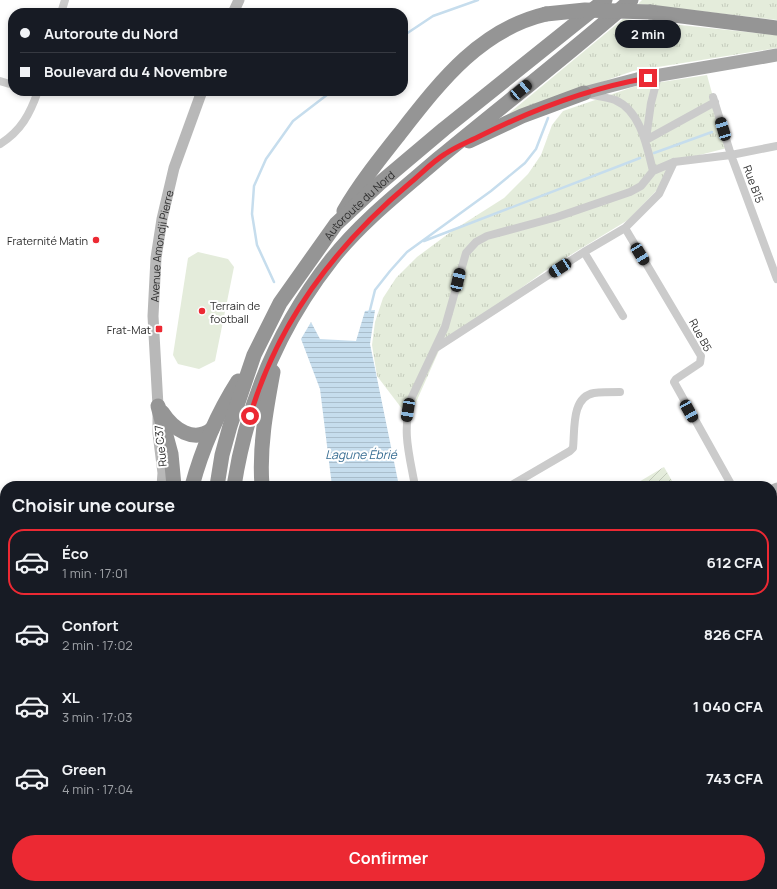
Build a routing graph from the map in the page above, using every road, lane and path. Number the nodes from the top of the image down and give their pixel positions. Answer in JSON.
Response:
{"nodes":[{"id":1,"x":606,"y":0,"type":"edge"},
{"id":2,"x":631,"y":0,"type":"edge"},
{"id":3,"x":777,"y":28,"type":"edge"},
{"id":4,"x":777,"y":54,"type":"edge"},
{"id":5,"x":658,"y":76,"type":"junction"},
{"id":6,"x":584,"y":93,"type":"junction"},
{"id":7,"x":35,"y":96,"type":"edge"},
{"id":8,"x":200,"y":96,"type":"edge"},
{"id":9,"x":646,"y":140,"type":"junction"},
{"id":10,"x":0,"y":144,"type":"edge"},
{"id":11,"x":777,"y":146,"type":"edge"},
{"id":12,"x":445,"y":154,"type":"junction"},
{"id":13,"x":731,"y":155,"type":"junction"},
{"id":14,"x":674,"y":162,"type":"junction"},
{"id":15,"x":653,"y":171,"type":"junction"},
{"id":16,"x":336,"y":224,"type":"junction"},
{"id":17,"x":625,"y":228,"type":"junction"},
{"id":18,"x":584,"y":252,"type":"junction"},
{"id":19,"x":777,"y":279,"type":"edge"},
{"id":20,"x":624,"y":316,"type":"dead end"},
{"id":21,"x":280,"y":341,"type":"junction"},
{"id":22,"x":436,"y":348,"type":"junction"},
{"id":23,"x":254,"y":355,"type":"junction"},
{"id":24,"x":620,"y":392,"type":"dead end"},
{"id":25,"x":158,"y":406,"type":"junction"},
{"id":26,"x":212,"y":429,"type":"junction"},
{"id":27,"x":162,"y":481,"type":"edge"},
{"id":28,"x":174,"y":481,"type":"edge"},
{"id":29,"x":193,"y":481,"type":"edge"},
{"id":30,"x":218,"y":481,"type":"edge"},
{"id":31,"x":235,"y":481,"type":"edge"},
{"id":32,"x":262,"y":481,"type":"edge"},
{"id":33,"x":414,"y":481,"type":"edge"},
{"id":34,"x":519,"y":481,"type":"edge"},
{"id":35,"x":729,"y":481,"type":"edge"}],
"edges":[{"from":1,"to":16,"type":"highway","name":"Autoroute du Nord"},
{"from":2,"to":12,"type":"highway","name":"Autoroute du Nord"},
{"from":3,"to":16,"type":"highway","bridge":true},
{"from":4,"to":5,"type":"main road"},
{"from":5,"to":6,"type":"main road"},
{"from":5,"to":9,"type":"street"},
{"from":6,"to":9,"type":"street"},
{"from":6,"to":12,"type":"highway"},
{"from":7,"to":10,"type":"street"},
{"from":8,"to":25,"type":"street","name":"Avenue Amondji Pierre"},
{"from":9,"to":13,"type":"street","name":"Rue B15"},
{"from":9,"to":15,"type":"street"},
{"from":11,"to":13,"type":"street"},
{"from":12,"to":21,"type":"highway","name":"Autoroute du Nord"},
{"from":13,"to":14,"type":"street"},
{"from":13,"to":19,"type":"street","name":"Rue B15"},
{"from":14,"to":15,"type":"street"},
{"from":14,"to":17,"type":"street"},
{"from":15,"to":22,"type":"street"},
{"from":16,"to":23,"type":"highway","name":"Autoroute du Nord"},
{"from":17,"to":18,"type":"street"},
{"from":17,"to":35,"type":"street","name":"Rue B5"},
{"from":18,"to":20,"type":"street"},
{"from":18,"to":22,"type":"street"},
{"from":21,"to":31,"type":"highway","name":"Autoroute du Nord"},
{"from":21,"to":32,"type":"highway"},
{"from":22,"to":33,"type":"street"},
{"from":23,"to":26,"type":"highway"},
{"from":23,"to":30,"type":"highway","name":"Autoroute du Nord"},
{"from":24,"to":34,"type":"street"},
{"from":25,"to":26,"type":"highway"},
{"from":25,"to":27,"type":"street","name":"Rue C37"},
{"from":25,"to":28,"type":"highway"},
{"from":26,"to":29,"type":"highway"}]}
